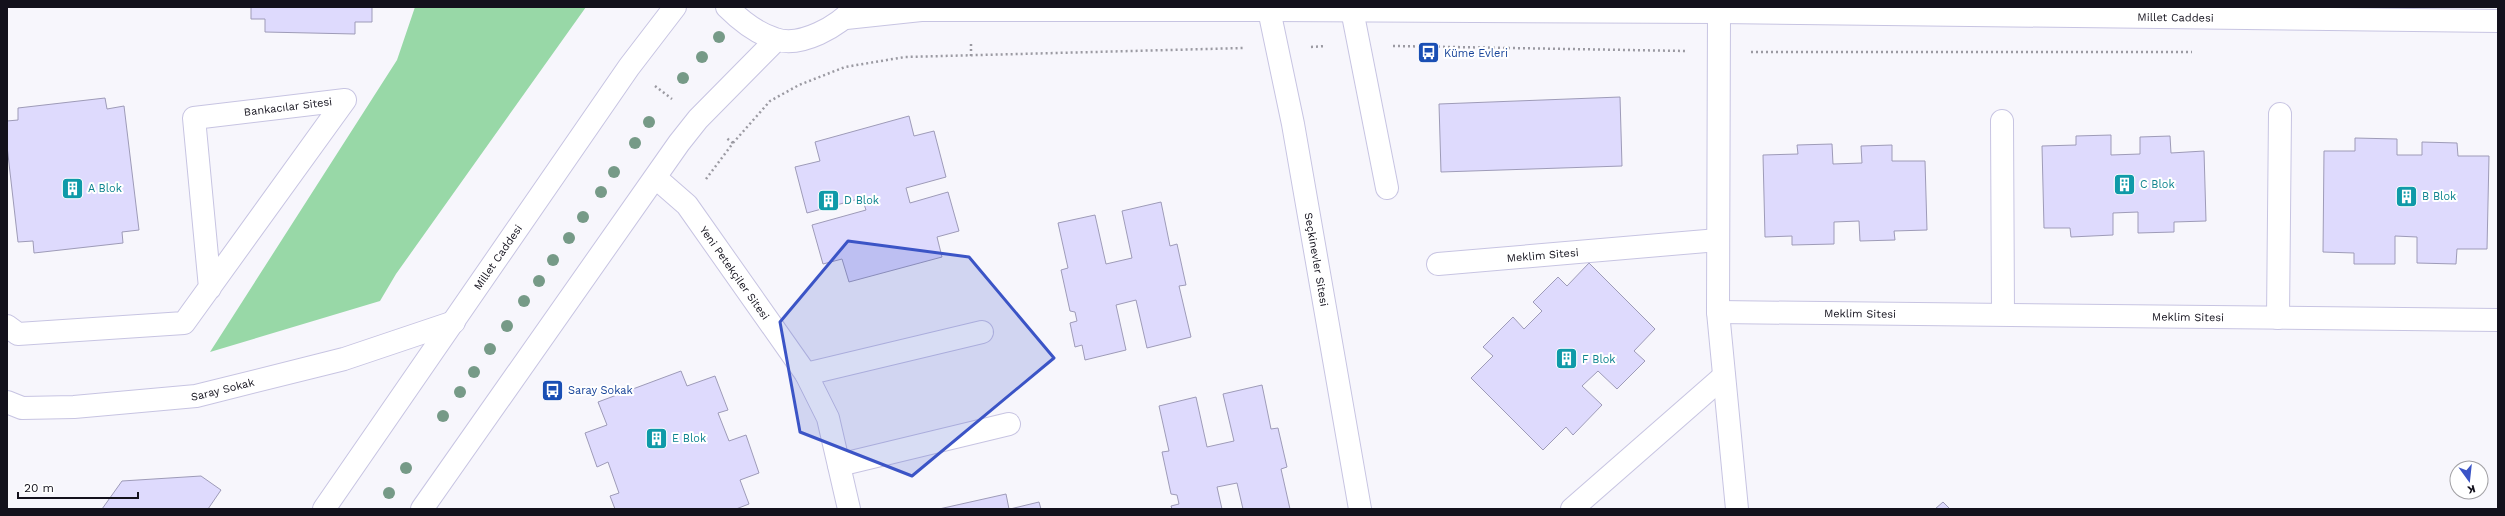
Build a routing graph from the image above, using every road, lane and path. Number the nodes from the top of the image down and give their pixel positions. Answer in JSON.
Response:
{"nodes":[{"id":1,"x":675,"y":7,"type":"edge"},
{"id":2,"x":727,"y":7,"type":"edge"},
{"id":3,"x":1269,"y":10,"type":"junction"},
{"id":4,"x":1352,"y":10,"type":"junction"},
{"id":5,"x":850,"y":12,"type":"edge"},
{"id":6,"x":1718,"y":12,"type":"junction"},
{"id":7,"x":2498,"y":21,"type":"edge"},
{"id":8,"x":776,"y":40,"type":"junction"},
{"id":9,"x":1359,"y":46,"type":"junction"},
{"id":10,"x":1276,"y":47,"type":"junction"},
{"id":11,"x":1718,"y":52,"type":"junction"},
{"id":12,"x":2196,"y":52,"type":"dead end"},
{"id":13,"x":2280,"y":114,"type":"dead end"},
{"id":14,"x":2002,"y":121,"type":"dead end"},
{"id":15,"x":733,"y":143,"type":"dead end"},
{"id":16,"x":656,"y":178,"type":"junction"},
{"id":17,"x":1387,"y":188,"type":"dead end"},
{"id":18,"x":1718,"y":240,"type":"junction"},
{"id":19,"x":1438,"y":264,"type":"dead end"},
{"id":20,"x":210,"y":288,"type":"junction"},
{"id":21,"x":1718,"y":312,"type":"junction"},
{"id":22,"x":2003,"y":314,"type":"junction"},
{"id":23,"x":2278,"y":318,"type":"junction"},
{"id":24,"x":2498,"y":320,"type":"edge"},
{"id":25,"x":454,"y":322,"type":"junction"},
{"id":26,"x":7,"y":326,"type":"edge"},
{"id":27,"x":982,"y":332,"type":"dead end"},
{"id":28,"x":806,"y":374,"type":"junction"},
{"id":29,"x":1724,"y":376,"type":"junction"},
{"id":30,"x":7,"y":402,"type":"edge"},
{"id":31,"x":1009,"y":424,"type":"dead end"},
{"id":32,"x":839,"y":465,"type":"junction"},
{"id":33,"x":324,"y":509,"type":"edge"},
{"id":34,"x":422,"y":509,"type":"edge"},
{"id":35,"x":849,"y":509,"type":"edge"},
{"id":36,"x":1360,"y":509,"type":"edge"},
{"id":37,"x":1572,"y":509,"type":"edge"},
{"id":38,"x":1737,"y":509,"type":"edge"}],
"edges":[{"from":1,"to":25,"type":"main road","name":"Millet Caddesi"},
{"from":2,"to":8,"type":"main road"},
{"from":3,"to":4,"type":"main road","name":"Millet Caddesi"},
{"from":3,"to":5,"type":"main road","name":"Millet Caddesi"},
{"from":3,"to":10,"type":"main road","name":"Seçkinevler Sitesi"},
{"from":4,"to":6,"type":"main road","name":"Millet Caddesi"},
{"from":4,"to":9,"type":"main road"},
{"from":5,"to":8,"type":"main road"},
{"from":6,"to":7,"type":"main road","name":"Millet Caddesi"},
{"from":6,"to":11,"type":"main road"},
{"from":8,"to":16,"type":"main road"},
{"from":9,"to":10,"type":"path"},
{"from":9,"to":11,"type":"path"},
{"from":9,"to":17,"type":"main road"},
{"from":10,"to":15,"type":"path"},
{"from":10,"to":36,"type":"main road","name":"Seçkinevler Sitesi"},
{"from":11,"to":12,"type":"path"},
{"from":11,"to":18,"type":"main road"},
{"from":13,"to":23,"type":"main road"},
{"from":14,"to":22,"type":"main road"},
{"from":16,"to":28,"type":"main road","name":"Yeni Petekçiler Sitesi"},
{"from":16,"to":34,"type":"main road"},
{"from":18,"to":19,"type":"main road","name":"Meklim Sitesi"},
{"from":18,"to":21,"type":"main road"},
{"from":20,"to":20,"type":"main road","name":"Bankacılar Sitesi"},
{"from":20,"to":26,"type":"main road","name":"Bankacılar Sitesi"},
{"from":21,"to":22,"type":"main road","name":"Meklim Sitesi"},
{"from":21,"to":29,"type":"main road"},
{"from":22,"to":23,"type":"main road","name":"Meklim Sitesi"},
{"from":23,"to":24,"type":"main road","name":"Meklim Sitesi"},
{"from":25,"to":30,"type":"main road","name":"Saray Sokak"},
{"from":25,"to":33,"type":"main road","name":"Millet Caddesi"},
{"from":27,"to":28,"type":"main road"},
{"from":28,"to":32,"type":"main road","name":"Yeni Petekçiler Sitesi"},
{"from":29,"to":37,"type":"main road"},
{"from":29,"to":38,"type":"main road"},
{"from":31,"to":32,"type":"main road"},
{"from":32,"to":35,"type":"main road","name":"Yeni Petekçiler Sitesi"}]}
